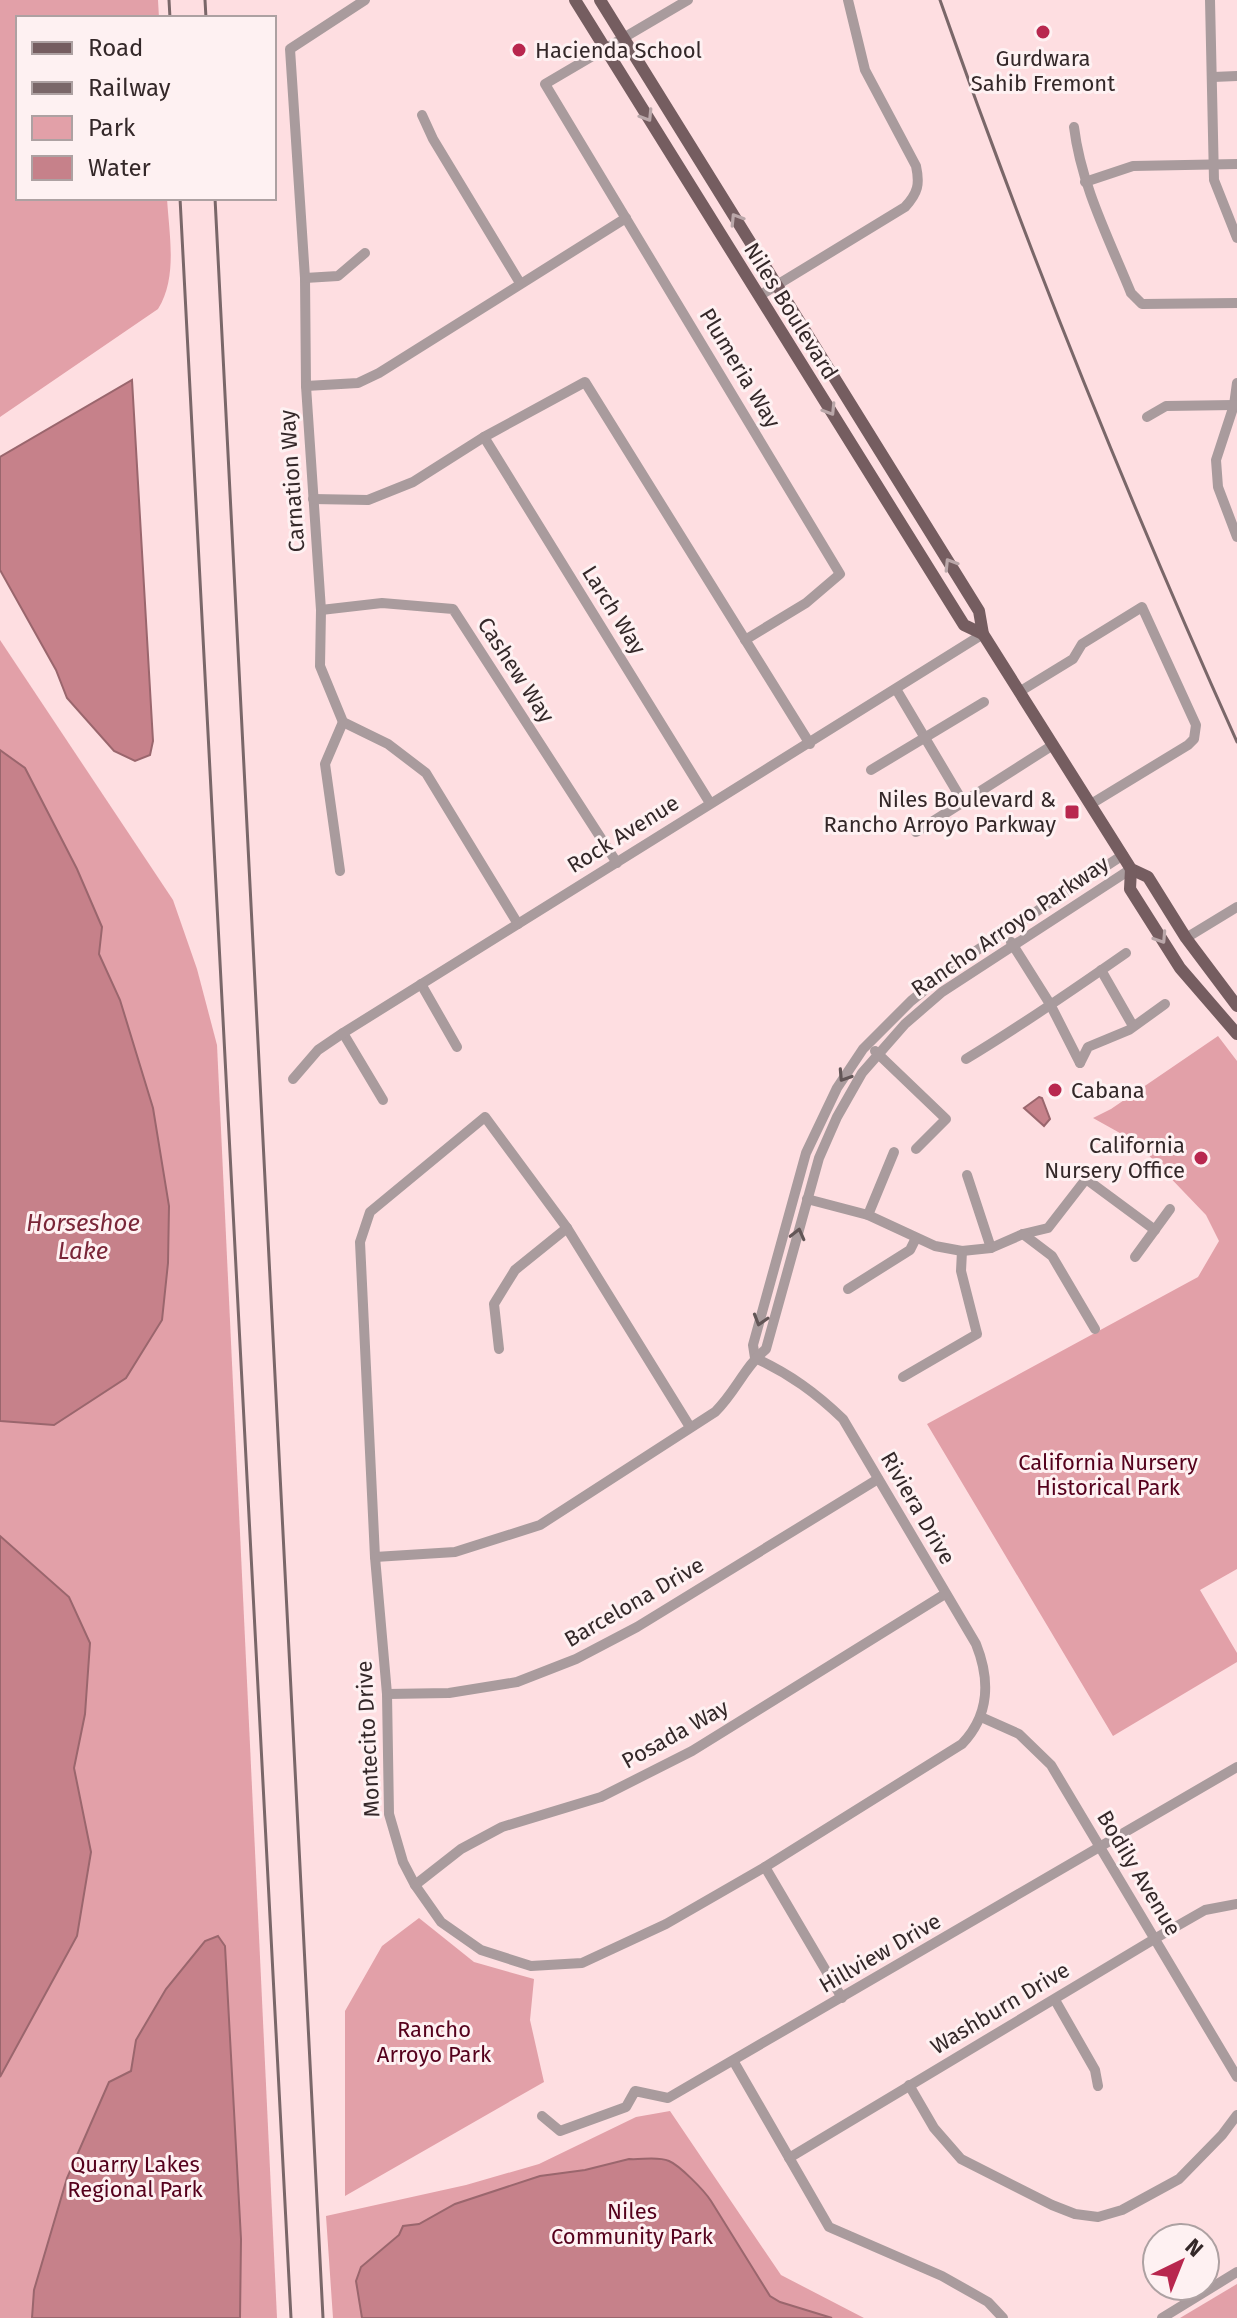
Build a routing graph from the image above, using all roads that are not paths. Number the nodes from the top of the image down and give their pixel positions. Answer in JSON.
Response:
{"nodes":[{"id":1,"x":365,"y":0,"type":"edge"},
{"id":2,"x":575,"y":0,"type":"edge"},
{"id":3,"x":600,"y":0,"type":"edge"},
{"id":4,"x":688,"y":0,"type":"edge"},
{"id":5,"x":848,"y":0,"type":"edge"},
{"id":6,"x":1210,"y":0,"type":"edge"},
{"id":7,"x":624,"y":39,"type":"junction"},
{"id":8,"x":606,"y":50,"type":"junction"},
{"id":9,"x":1237,"y":76,"type":"edge"},
{"id":10,"x":1213,"y":77,"type":"junction"},
{"id":11,"x":422,"y":115,"type":"dead end"},
{"id":12,"x":1074,"y":127,"type":"dead end"},
{"id":13,"x":1237,"y":164,"type":"edge"},
{"id":14,"x":1215,"y":165,"type":"junction"},
{"id":15,"x":1085,"y":182,"type":"junction"},
{"id":16,"x":626,"y":218,"type":"junction"},
{"id":17,"x":1237,"y":238,"type":"edge"},
{"id":18,"x":365,"y":253,"type":"dead end"},
{"id":19,"x":305,"y":278,"type":"junction"},
{"id":20,"x":520,"y":283,"type":"junction"},
{"id":21,"x":777,"y":285,"type":"junction"},
{"id":22,"x":759,"y":296,"type":"junction"},
{"id":23,"x":1237,"y":303,"type":"edge"},
{"id":24,"x":1237,"y":383,"type":"edge"},
{"id":25,"x":306,"y":386,"type":"junction"},
{"id":26,"x":1234,"y":405,"type":"junction"},
{"id":27,"x":1147,"y":417,"type":"dead end"},
{"id":28,"x":484,"y":437,"type":"junction"},
{"id":29,"x":313,"y":499,"type":"junction"},
{"id":30,"x":1237,"y":537,"type":"edge"},
{"id":31,"x":321,"y":610,"type":"junction"},
{"id":32,"x":983,"y":634,"type":"junction"},
{"id":33,"x":745,"y":640,"type":"junction"},
{"id":34,"x":896,"y":689,"type":"junction"},
{"id":35,"x":1019,"y":692,"type":"junction"},
{"id":36,"x":984,"y":702,"type":"dead end"},
{"id":37,"x":343,"y":722,"type":"junction"},
{"id":38,"x":924,"y":738,"type":"junction"},
{"id":39,"x":810,"y":744,"type":"junction"},
{"id":40,"x":1053,"y":745,"type":"junction"},
{"id":41,"x":871,"y":770,"type":"dead end"},
{"id":42,"x":963,"y":802,"type":"junction"},
{"id":43,"x":710,"y":803,"type":"junction"},
{"id":44,"x":1091,"y":804,"type":"junction"},
{"id":45,"x":916,"y":832,"type":"dead end"},
{"id":46,"x":1123,"y":855,"type":"junction"},
{"id":47,"x":617,"y":863,"type":"junction"},
{"id":48,"x":1131,"y":869,"type":"junction"},
{"id":49,"x":340,"y":871,"type":"dead end"},
{"id":50,"x":1237,"y":907,"type":"edge"},
{"id":51,"x":518,"y":924,"type":"junction"},
{"id":52,"x":1006,"y":933,"type":"junction"},
{"id":53,"x":1186,"y":938,"type":"junction"},
{"id":54,"x":1014,"y":946,"type":"junction"},
{"id":55,"x":1126,"y":953,"type":"dead end"},
{"id":56,"x":1101,"y":970,"type":"junction"},
{"id":57,"x":421,"y":984,"type":"junction"},
{"id":58,"x":1050,"y":1004,"type":"junction"},
{"id":59,"x":1165,"y":1004,"type":"dead end"},
{"id":60,"x":1237,"y":1006,"type":"edge"},
{"id":61,"x":1133,"y":1026,"type":"junction"},
{"id":62,"x":343,"y":1033,"type":"junction"},
{"id":63,"x":1237,"y":1034,"type":"edge"},
{"id":64,"x":867,"y":1045,"type":"junction"},
{"id":65,"x":457,"y":1047,"type":"dead end"},
{"id":66,"x":877,"y":1054,"type":"junction"},
{"id":67,"x":966,"y":1059,"type":"dead end"},
{"id":68,"x":293,"y":1079,"type":"dead end"},
{"id":69,"x":383,"y":1100,"type":"dead end"},
{"id":70,"x":916,"y":1149,"type":"dead end"},
{"id":71,"x":894,"y":1152,"type":"dead end"},
{"id":72,"x":967,"y":1175,"type":"dead end"},
{"id":73,"x":807,"y":1199,"type":"junction"},
{"id":74,"x":1170,"y":1209,"type":"dead end"},
{"id":75,"x":868,"y":1215,"type":"junction"},
{"id":76,"x":567,"y":1228,"type":"junction"},
{"id":77,"x":1155,"y":1230,"type":"junction"},
{"id":78,"x":1023,"y":1234,"type":"junction"},
{"id":79,"x":916,"y":1238,"type":"junction"},
{"id":80,"x":991,"y":1248,"type":"junction"},
{"id":81,"x":962,"y":1251,"type":"junction"},
{"id":82,"x":1135,"y":1257,"type":"dead end"},
{"id":83,"x":848,"y":1289,"type":"dead end"},
{"id":84,"x":1095,"y":1329,"type":"dead end"},
{"id":85,"x":499,"y":1349,"type":"dead end"},
{"id":86,"x":755,"y":1358,"type":"junction"},
{"id":87,"x":903,"y":1377,"type":"dead end"},
{"id":88,"x":690,"y":1427,"type":"junction"},
{"id":89,"x":878,"y":1479,"type":"junction"},
{"id":90,"x":375,"y":1557,"type":"junction"},
{"id":91,"x":945,"y":1594,"type":"junction"},
{"id":92,"x":387,"y":1694,"type":"junction"},
{"id":93,"x":981,"y":1717,"type":"junction"},
{"id":94,"x":1237,"y":1767,"type":"edge"},
{"id":95,"x":1099,"y":1848,"type":"junction"},
{"id":96,"x":765,"y":1867,"type":"junction"},
{"id":97,"x":415,"y":1885,"type":"junction"},
{"id":98,"x":1237,"y":1904,"type":"edge"},
{"id":99,"x":1156,"y":1938,"type":"junction"},
{"id":100,"x":842,"y":1998,"type":"junction"},
{"id":101,"x":1055,"y":2000,"type":"junction"},
{"id":102,"x":734,"y":2062,"type":"junction"},
{"id":103,"x":1237,"y":2077,"type":"edge"},
{"id":104,"x":909,"y":2085,"type":"junction"},
{"id":105,"x":1098,"y":2086,"type":"dead end"},
{"id":106,"x":1237,"y":2115,"type":"edge"},
{"id":107,"x":542,"y":2116,"type":"dead end"},
{"id":108,"x":789,"y":2158,"type":"junction"},
{"id":109,"x":1237,"y":2272,"type":"edge"},
{"id":110,"x":1003,"y":2318,"type":"edge"},
{"id":111,"x":1162,"y":2318,"type":"edge"}],
"edges":[{"from":1,"to":19,"type":"street","name":"Carnation Way"},
{"from":2,"to":8,"type":"main road","name":"Niles Boulevard"},
{"from":3,"to":7,"type":"main road","name":"Niles Boulevard"},
{"from":4,"to":7,"type":"street"},
{"from":5,"to":21,"type":"street"},
{"from":6,"to":10,"type":"street"},
{"from":7,"to":8,"type":"street"},
{"from":21,"to":7,"type":"main road","name":"Niles Boulevard","one_way":true},
{"from":8,"to":16,"type":"street","name":"Plumeria Way"},
{"from":8,"to":22,"type":"main road","name":"Niles Boulevard","one_way":true},
{"from":9,"to":10,"type":"street"},
{"from":10,"to":14,"type":"street"},
{"from":11,"to":20,"type":"street"},
{"from":12,"to":15,"type":"street"},
{"from":13,"to":14,"type":"street"},
{"from":14,"to":15,"type":"street"},
{"from":14,"to":17,"type":"street"},
{"from":15,"to":23,"type":"street"},
{"from":16,"to":20,"type":"street"},
{"from":16,"to":33,"type":"street","name":"Plumeria Way"},
{"from":18,"to":19,"type":"street"},
{"from":19,"to":25,"type":"street","name":"Carnation Way"},
{"from":20,"to":25,"type":"street"},
{"from":21,"to":22,"type":"street"},
{"from":32,"to":21,"type":"main road","name":"Niles Boulevard","one_way":true},
{"from":22,"to":32,"type":"main road","name":"Niles Boulevard","one_way":true},
{"from":24,"to":26,"type":"street"},
{"from":25,"to":29,"type":"street","name":"Carnation Way"},
{"from":26,"to":27,"type":"street"},
{"from":26,"to":30,"type":"street"},
{"from":28,"to":29,"type":"street"},
{"from":28,"to":33,"type":"street"},
{"from":28,"to":43,"type":"street","name":"Larch Way"},
{"from":29,"to":31,"type":"street","name":"Carnation Way"},
{"from":31,"to":37,"type":"street","name":"Carnation Way"},
{"from":31,"to":47,"type":"street","name":"Cashew Way"},
{"from":32,"to":34,"type":"street","name":"Rock Avenue"},
{"from":32,"to":35,"type":"main road","name":"Niles Boulevard"},
{"from":33,"to":39,"type":"street"},
{"from":34,"to":38,"type":"street"},
{"from":34,"to":39,"type":"street","name":"Rock Avenue"},
{"from":35,"to":40,"type":"main road","name":"Niles Boulevard"},
{"from":35,"to":44,"type":"street"},
{"from":36,"to":38,"type":"street"},
{"from":37,"to":49,"type":"street"},
{"from":37,"to":51,"type":"street"},
{"from":38,"to":41,"type":"street"},
{"from":38,"to":42,"type":"street"},
{"from":39,"to":43,"type":"street","name":"Rock Avenue"},
{"from":40,"to":42,"type":"street"},
{"from":40,"to":44,"type":"main road","name":"Niles Boulevard"},
{"from":42,"to":45,"type":"street"},
{"from":43,"to":47,"type":"street","name":"Rock Avenue"},
{"from":44,"to":46,"type":"main road","name":"Niles Boulevard"},
{"from":46,"to":48,"type":"main road","name":"Niles Boulevard"},
{"from":46,"to":52,"type":"street","name":"Rancho Arroyo Parkway"},
{"from":47,"to":51,"type":"street","name":"Rock Avenue"},
{"from":48,"to":53,"type":"main road","name":"Niles Boulevard"},
{"from":48,"to":54,"type":"street","name":"Rancho Arroyo Parkway"},
{"from":48,"to":63,"type":"main road","name":"Niles Boulevard","one_way":true},
{"from":50,"to":53,"type":"street"},
{"from":51,"to":57,"type":"street","name":"Rock Avenue"},
{"from":52,"to":54,"type":"street"},
{"from":52,"to":64,"type":"street","name":"Rancho Arroyo Parkway"},
{"from":53,"to":60,"type":"main road","name":"Niles Boulevard"},
{"from":54,"to":58,"type":"street"},
{"from":54,"to":66,"type":"street","name":"Rancho Arroyo Parkway"},
{"from":55,"to":56,"type":"street"},
{"from":56,"to":58,"type":"street"},
{"from":56,"to":61,"type":"street"},
{"from":57,"to":62,"type":"street","name":"Rock Avenue"},
{"from":57,"to":65,"type":"street"},
{"from":58,"to":61,"type":"street"},
{"from":58,"to":67,"type":"street"},
{"from":59,"to":61,"type":"street"},
{"from":62,"to":68,"type":"street","name":"Rock Avenue"},
{"from":62,"to":69,"type":"street"},
{"from":64,"to":66,"type":"street"},
{"from":64,"to":86,"type":"street","name":"Rancho Arroyo Parkway","one_way":true},
{"from":66,"to":70,"type":"street"},
{"from":66,"to":73,"type":"street","name":"Rancho Arroyo Parkway"},
{"from":71,"to":75,"type":"street"},
{"from":72,"to":80,"type":"street"},
{"from":73,"to":75,"type":"street"},
{"from":86,"to":73,"type":"street","name":"Rancho Arroyo Parkway","one_way":true},
{"from":74,"to":77,"type":"street"},
{"from":75,"to":79,"type":"street"},
{"from":76,"to":85,"type":"street"},
{"from":76,"to":88,"type":"street"},
{"from":76,"to":90,"type":"street","name":"Montecito Drive"},
{"from":77,"to":78,"type":"street"},
{"from":77,"to":82,"type":"street"},
{"from":78,"to":80,"type":"street"},
{"from":78,"to":84,"type":"street"},
{"from":79,"to":81,"type":"street"},
{"from":79,"to":83,"type":"street"},
{"from":80,"to":81,"type":"street"},
{"from":81,"to":87,"type":"street"},
{"from":86,"to":88,"type":"street","name":"Rancho Arroyo Parkway"},
{"from":86,"to":89,"type":"street","name":"Riviera Drive"},
{"from":88,"to":90,"type":"street","name":"Rancho Arroyo Parkway"},
{"from":89,"to":91,"type":"street","name":"Riviera Drive"},
{"from":89,"to":92,"type":"street","name":"Barcelona Drive"},
{"from":90,"to":92,"type":"street","name":"Montecito Drive"},
{"from":91,"to":93,"type":"street","name":"Riviera Drive"},
{"from":91,"to":97,"type":"street","name":"Posada Way"},
{"from":92,"to":97,"type":"street","name":"Montecito Drive"},
{"from":93,"to":95,"type":"street","name":"Bodily Avenue"},
{"from":93,"to":96,"type":"street","name":"Montecito Drive"},
{"from":94,"to":95,"type":"street","name":"Hillview Drive"},
{"from":95,"to":99,"type":"street","name":"Bodily Avenue"},
{"from":95,"to":100,"type":"street","name":"Hillview Drive"},
{"from":96,"to":97,"type":"street","name":"Montecito Drive"},
{"from":96,"to":100,"type":"street"},
{"from":98,"to":99,"type":"street","name":"Washburn Drive"},
{"from":99,"to":101,"type":"street","name":"Washburn Drive"},
{"from":99,"to":103,"type":"street","name":"Bodily Avenue"},
{"from":100,"to":102,"type":"street","name":"Hillview Drive"},
{"from":101,"to":104,"type":"street","name":"Washburn Drive"},
{"from":101,"to":105,"type":"street"},
{"from":102,"to":107,"type":"street","name":"Hillview Drive"},
{"from":102,"to":108,"type":"street"},
{"from":104,"to":106,"type":"street"},
{"from":104,"to":108,"type":"street","name":"Washburn Drive"},
{"from":108,"to":110,"type":"street"},
{"from":109,"to":111,"type":"street"}]}
